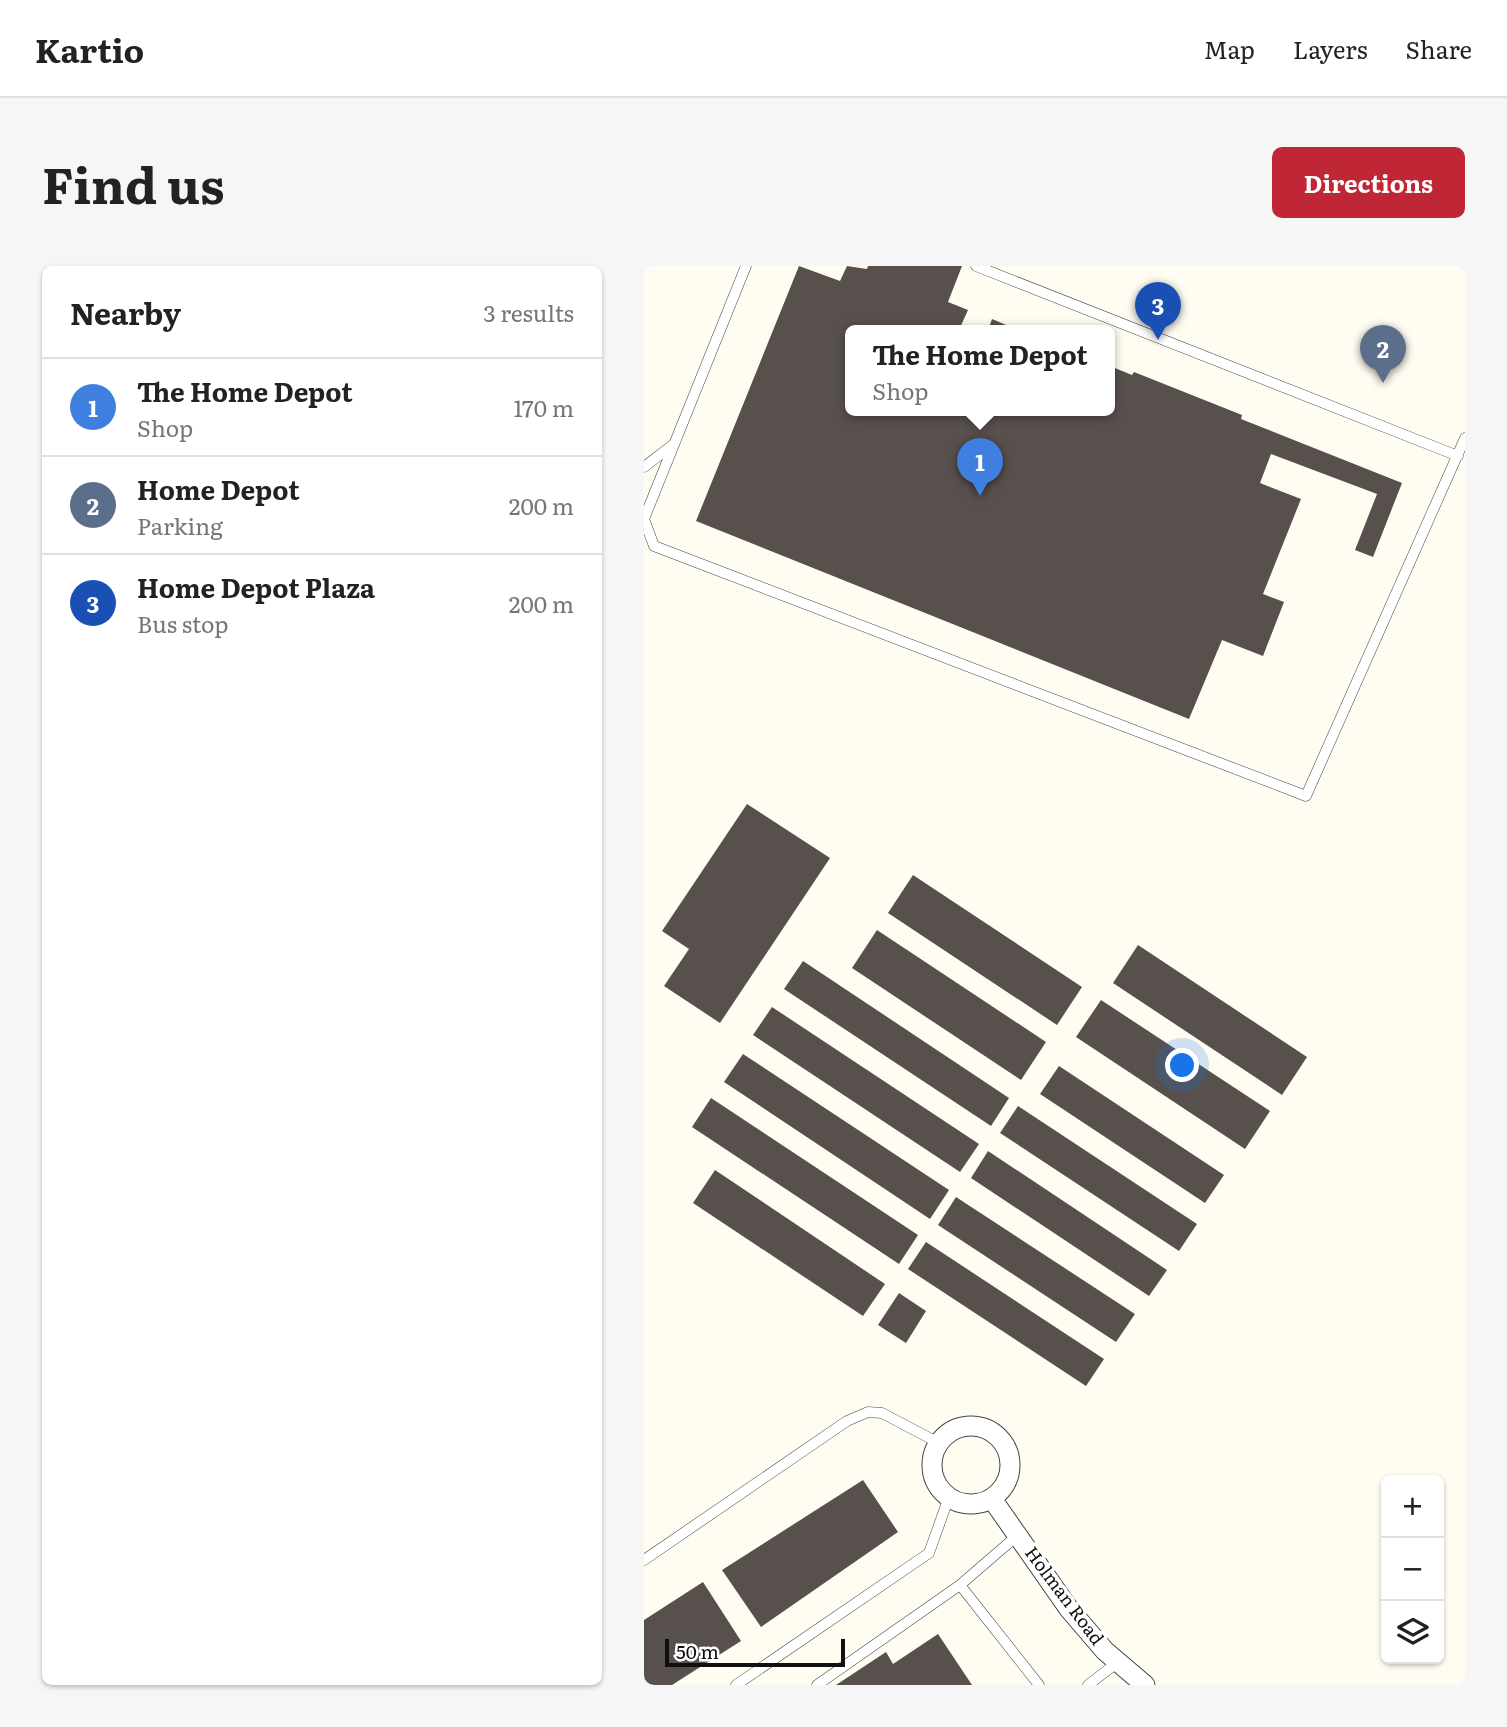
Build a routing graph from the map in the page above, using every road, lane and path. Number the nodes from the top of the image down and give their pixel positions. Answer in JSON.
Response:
{"nodes":[{"id":1,"x":746,"y":266,"type":"edge"},
{"id":2,"x":976,"y":266,"type":"edge"},
{"id":3,"x":1465,"y":438,"type":"edge"},
{"id":4,"x":675,"y":444,"type":"junction"},
{"id":5,"x":1458,"y":456,"type":"junction"},
{"id":6,"x":644,"y":467,"type":"edge"},
{"id":7,"x":939,"y":1443,"type":"junction"},
{"id":8,"x":949,"y":1497,"type":"junction"},
{"id":9,"x":992,"y":1499,"type":"junction"},
{"id":10,"x":1019,"y":1535,"type":"junction"},
{"id":11,"x":644,"y":1560,"type":"edge"},
{"id":12,"x":960,"y":1584,"type":"junction"},
{"id":13,"x":1118,"y":1662,"type":"junction"},
{"id":14,"x":736,"y":1685,"type":"edge"},
{"id":15,"x":817,"y":1685,"type":"edge"},
{"id":16,"x":1039,"y":1685,"type":"edge"},
{"id":17,"x":1088,"y":1685,"type":"edge"},
{"id":18,"x":1145,"y":1685,"type":"edge"}],
"edges":[{"from":1,"to":4,"type":"lane"},
{"from":2,"to":5,"type":"lane"},
{"from":3,"to":5,"type":"lane"},
{"from":4,"to":5,"type":"lane"},
{"from":4,"to":6,"type":"lane"},
{"from":7,"to":8,"type":"street"},
{"from":7,"to":9,"type":"street"},
{"from":7,"to":11,"type":"lane"},
{"from":8,"to":9,"type":"street"},
{"from":8,"to":14,"type":"lane"},
{"from":9,"to":10,"type":"street","name":"Holman Road"},
{"from":10,"to":12,"type":"lane"},
{"from":10,"to":13,"type":"street","name":"Holman Road"},
{"from":12,"to":15,"type":"lane"},
{"from":12,"to":16,"type":"lane"},
{"from":13,"to":17,"type":"lane"},
{"from":13,"to":18,"type":"street","name":"Holman Road"}]}
